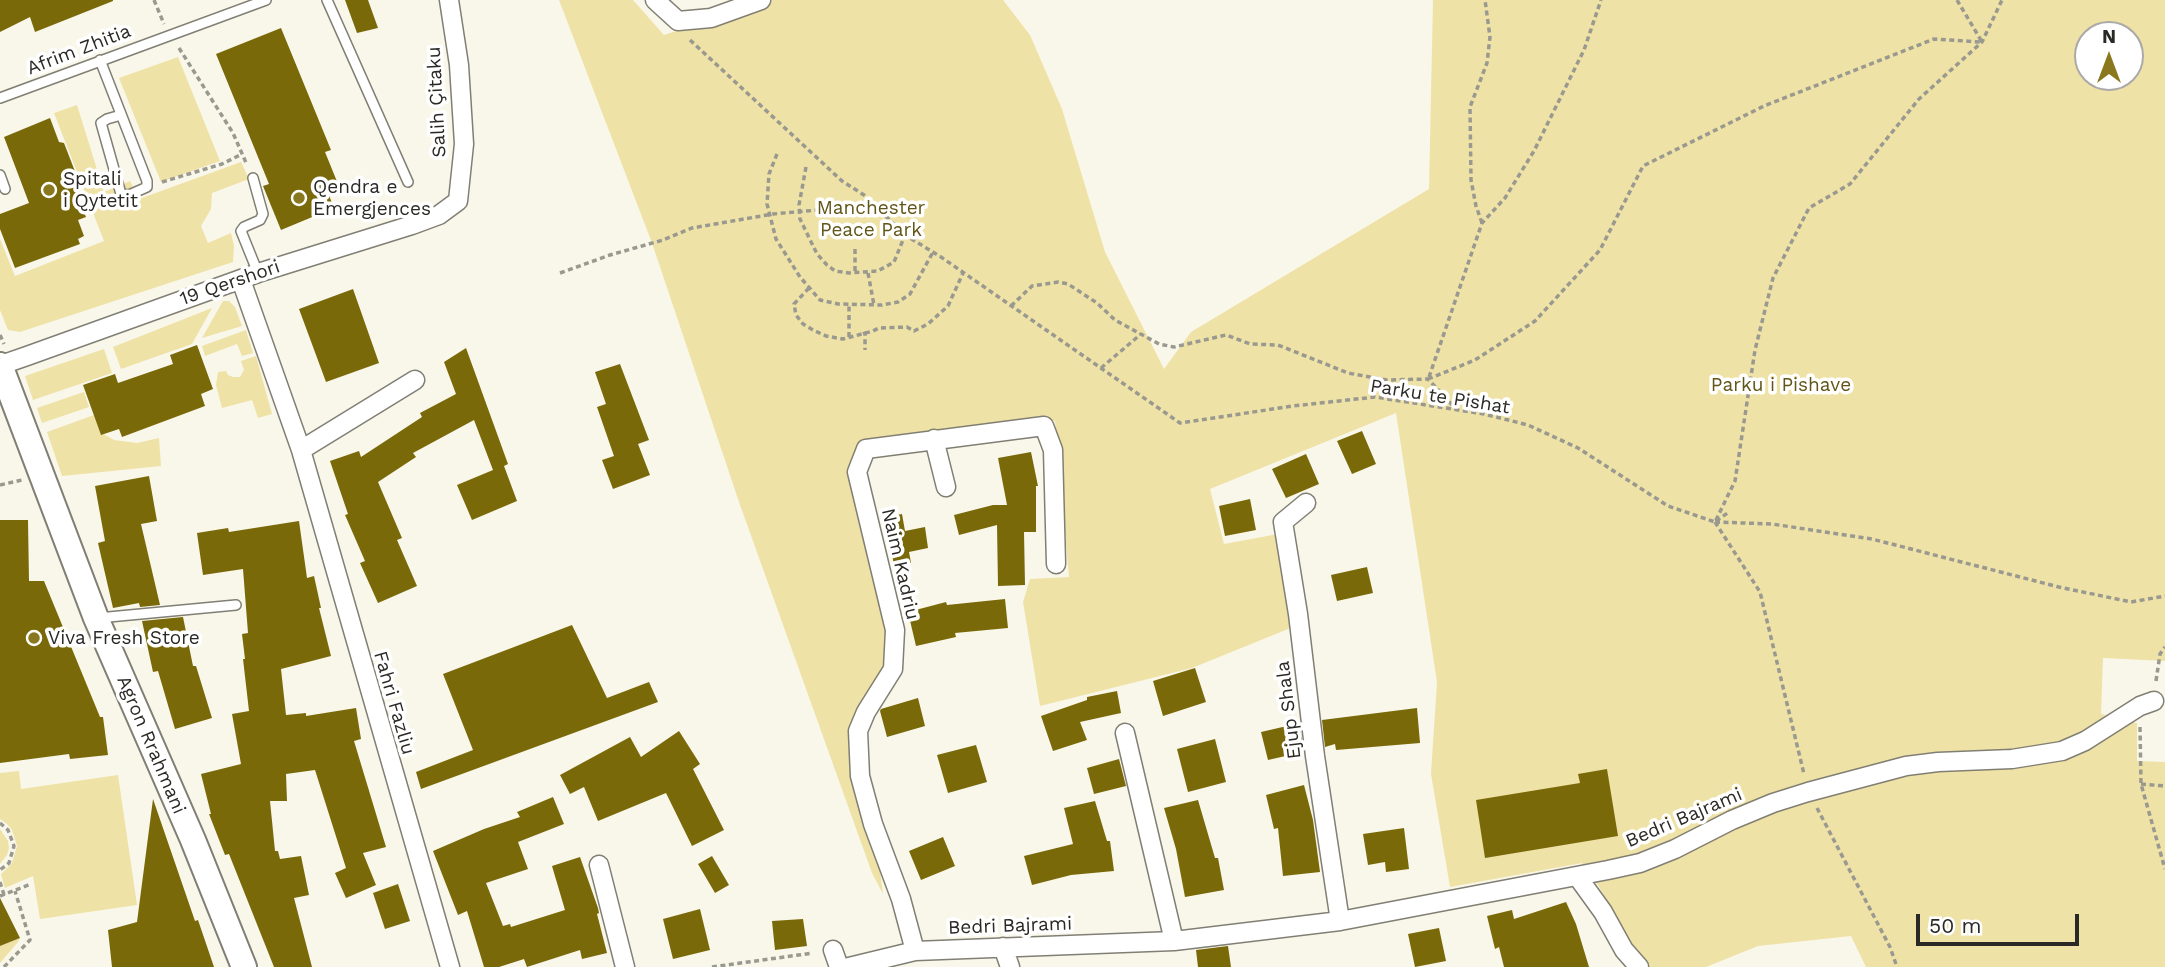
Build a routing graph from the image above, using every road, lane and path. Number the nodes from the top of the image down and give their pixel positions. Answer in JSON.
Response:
{"nodes":[{"id":1,"x":153,"y":0,"type":"edge"},
{"id":2,"x":265,"y":0,"type":"edge"},
{"id":3,"x":327,"y":0,"type":"edge"},
{"id":4,"x":449,"y":0,"type":"edge"},
{"id":5,"x":656,"y":0,"type":"edge"},
{"id":6,"x":761,"y":0,"type":"edge"},
{"id":7,"x":1485,"y":0,"type":"edge"},
{"id":8,"x":1601,"y":0,"type":"edge"},
{"id":9,"x":1957,"y":0,"type":"edge"},
{"id":10,"x":2002,"y":0,"type":"edge"},
{"id":11,"x":681,"y":32,"type":"dead end"},
{"id":12,"x":171,"y":34,"type":"junction"},
{"id":13,"x":1982,"y":42,"type":"junction"},
{"id":14,"x":100,"y":60,"type":"junction"},
{"id":15,"x":0,"y":99,"type":"edge"},
{"id":16,"x":121,"y":115,"type":"junction"},
{"id":17,"x":242,"y":154,"type":"junction"},
{"id":18,"x":777,"y":154,"type":"dead end"},
{"id":19,"x":806,"y":167,"type":"dead end"},
{"id":20,"x":0,"y":175,"type":"edge"},
{"id":21,"x":253,"y":178,"type":"joint"},
{"id":22,"x":408,"y":182,"type":"dead end"},
{"id":23,"x":147,"y":187,"type":"junction"},
{"id":24,"x":5,"y":189,"type":"dead end"},
{"id":25,"x":458,"y":201,"type":"joint"},
{"id":26,"x":818,"y":210,"type":"dead end"},
{"id":27,"x":799,"y":212,"type":"junction"},
{"id":28,"x":769,"y":215,"type":"junction"},
{"id":29,"x":1482,"y":223,"type":"junction"},
{"id":30,"x":905,"y":234,"type":"junction"},
{"id":31,"x":855,"y":249,"type":"dead end"},
{"id":32,"x":933,"y":252,"type":"junction"},
{"id":33,"x":559,"y":273,"type":"dead end"},
{"id":34,"x":855,"y":273,"type":"junction"},
{"id":35,"x":868,"y":273,"type":"junction"},
{"id":36,"x":963,"y":273,"type":"junction"},
{"id":37,"x":249,"y":277,"type":"junction"},
{"id":38,"x":809,"y":288,"type":"junction"},
{"id":39,"x":849,"y":305,"type":"junction"},
{"id":40,"x":874,"y":305,"type":"junction"},
{"id":41,"x":1011,"y":306,"type":"junction"},
{"id":42,"x":865,"y":333,"type":"junction"},
{"id":43,"x":1141,"y":334,"type":"junction"},
{"id":44,"x":0,"y":335,"type":"edge"},
{"id":45,"x":848,"y":337,"type":"junction"},
{"id":46,"x":13,"y":343,"type":"dead end"},
{"id":47,"x":865,"y":350,"type":"dead end"},
{"id":48,"x":0,"y":364,"type":"edge"},
{"id":49,"x":1101,"y":368,"type":"junction"},
{"id":50,"x":1428,"y":379,"type":"junction"},
{"id":51,"x":415,"y":380,"type":"dead end"},
{"id":52,"x":1456,"y":410,"type":"junction"},
{"id":53,"x":934,"y":439,"type":"junction"},
{"id":54,"x":301,"y":450,"type":"junction"},
{"id":55,"x":946,"y":487,"type":"dead end"},
{"id":56,"x":1306,"y":503,"type":"dead end"},
{"id":57,"x":1729,"y":512,"type":"dead end"},
{"id":58,"x":1715,"y":522,"type":"junction"},
{"id":59,"x":1056,"y":564,"type":"dead end"},
{"id":60,"x":2165,"y":596,"type":"edge"},
{"id":61,"x":236,"y":605,"type":"dead end"},
{"id":62,"x":96,"y":618,"type":"junction"},
{"id":63,"x":2165,"y":647,"type":"edge"},
{"id":64,"x":2147,"y":704,"type":"junction"},
{"id":65,"x":1125,"y":733,"type":"dead end"},
{"id":66,"x":2141,"y":784,"type":"junction"},
{"id":67,"x":2165,"y":786,"type":"edge"},
{"id":68,"x":1808,"y":792,"type":"junction"},
{"id":69,"x":0,"y":823,"type":"edge"},
{"id":70,"x":599,"y":865,"type":"dead end"},
{"id":71,"x":2165,"y":869,"type":"edge"},
{"id":72,"x":0,"y":870,"type":"edge"},
{"id":73,"x":1577,"y":876,"type":"junction"},
{"id":74,"x":0,"y":882,"type":"edge"},
{"id":75,"x":31,"y":884,"type":"dead end"},
{"id":76,"x":15,"y":891,"type":"junction"},
{"id":77,"x":2,"y":895,"type":"edge"},
{"id":78,"x":1340,"y":921,"type":"junction"},
{"id":79,"x":1174,"y":941,"type":"junction"},
{"id":80,"x":1003,"y":947,"type":"junction"},
{"id":81,"x":915,"y":951,"type":"junction"},
{"id":82,"x":836,"y":959,"type":"edge"},
{"id":83,"x":4,"y":967,"type":"edge"},
{"id":84,"x":244,"y":967,"type":"edge"},
{"id":85,"x":450,"y":967,"type":"edge"},
{"id":86,"x":625,"y":967,"type":"edge"},
{"id":87,"x":712,"y":967,"type":"edge"},
{"id":88,"x":849,"y":967,"type":"edge"},
{"id":89,"x":1010,"y":967,"type":"edge"},
{"id":90,"x":1639,"y":967,"type":"edge"},
{"id":91,"x":1897,"y":967,"type":"edge"}],
"edges":[{"from":1,"to":12,"type":"path"},
{"from":2,"to":12,"type":"lane","name":"Afrim Zhitia"},
{"from":3,"to":22,"type":"lane"},
{"from":4,"to":25,"type":"street","name":"Salih Çitaku"},
{"from":5,"to":6,"type":"street"},
{"from":7,"to":29,"type":"path"},
{"from":8,"to":29,"type":"path"},
{"from":9,"to":13,"type":"path"},
{"from":10,"to":13,"type":"path"},
{"from":11,"to":30,"type":"path"},
{"from":12,"to":14,"type":"lane","name":"Afrim Zhitia"},
{"from":12,"to":17,"type":"path"},
{"from":13,"to":50,"type":"path"},
{"from":13,"to":58,"type":"path"},
{"from":14,"to":15,"type":"lane","name":"Afrim Zhitia"},
{"from":14,"to":16,"type":"lane"},
{"from":16,"to":23,"type":"lane"},
{"from":16,"to":23,"type":"lane"},
{"from":17,"to":21,"type":"path"},
{"from":17,"to":23,"type":"path"},
{"from":18,"to":28,"type":"path"},
{"from":19,"to":27,"type":"path"},
{"from":20,"to":24,"type":"lane"},
{"from":21,"to":37,"type":"lane"},
{"from":25,"to":37,"type":"street","name":"19 Qershori"},
{"from":26,"to":27,"type":"path"},
{"from":27,"to":28,"type":"path"},
{"from":27,"to":34,"type":"path"},
{"from":28,"to":33,"type":"path"},
{"from":28,"to":38,"type":"path"},
{"from":29,"to":50,"type":"path"},
{"from":30,"to":32,"type":"path"},
{"from":30,"to":35,"type":"path"},
{"from":31,"to":34,"type":"path"},
{"from":32,"to":36,"type":"path"},
{"from":32,"to":40,"type":"path"},
{"from":34,"to":35,"type":"path"},
{"from":35,"to":40,"type":"path"},
{"from":36,"to":41,"type":"path"},
{"from":36,"to":42,"type":"path"},
{"from":37,"to":48,"type":"street","name":"19 Qershori"},
{"from":37,"to":54,"type":"street","name":"Fahri Fazliu"},
{"from":38,"to":39,"type":"path"},
{"from":38,"to":45,"type":"path"},
{"from":39,"to":40,"type":"path"},
{"from":39,"to":45,"type":"path"},
{"from":41,"to":43,"type":"path"},
{"from":41,"to":49,"type":"path"},
{"from":42,"to":45,"type":"path"},
{"from":42,"to":47,"type":"path"},
{"from":43,"to":49,"type":"path"},
{"from":43,"to":50,"type":"path"},
{"from":44,"to":46,"type":"path"},
{"from":48,"to":62,"type":"main road","name":"Agron Rrahmani"},
{"from":49,"to":52,"type":"path","name":"Parku te Pishat"},
{"from":50,"to":52,"type":"path"},
{"from":51,"to":54,"type":"street"},
{"from":52,"to":58,"type":"path","name":"Parku te Pishat"},
{"from":53,"to":55,"type":"street"},
{"from":53,"to":59,"type":"street","name":"Naim Kadriu"},
{"from":53,"to":81,"type":"street","name":"Naim Kadriu"},
{"from":54,"to":85,"type":"street","name":"Fahri Fazliu"},
{"from":56,"to":78,"type":"street","name":"Ejup Shala"},
{"from":57,"to":58,"type":"path"},
{"from":58,"to":60,"type":"path","name":"Parku te Pishat"},
{"from":58,"to":68,"type":"path"},
{"from":61,"to":62,"type":"lane"},
{"from":62,"to":84,"type":"main road","name":"Agron Rrahmani"},
{"from":63,"to":64,"type":"path"},
{"from":64,"to":66,"type":"path"},
{"from":64,"to":68,"type":"street","name":"Bedri Bajrami"},
{"from":65,"to":79,"type":"street"},
{"from":66,"to":67,"type":"path"},
{"from":66,"to":71,"type":"path"},
{"from":68,"to":73,"type":"street","name":"Bedri Bajrami"},
{"from":68,"to":91,"type":"path"},
{"from":69,"to":72,"type":"path"},
{"from":70,"to":86,"type":"street"},
{"from":73,"to":78,"type":"street","name":"Bedri Bajrami"},
{"from":73,"to":90,"type":"street"},
{"from":74,"to":77,"type":"path"},
{"from":75,"to":76,"type":"path"},
{"from":76,"to":77,"type":"path"},
{"from":76,"to":83,"type":"path"},
{"from":78,"to":79,"type":"street","name":"Bedri Bajrami"},
{"from":79,"to":80,"type":"street","name":"Bedri Bajrami"},
{"from":80,"to":81,"type":"street","name":"Bedri Bajrami"},
{"from":80,"to":89,"type":"street"},
{"from":81,"to":88,"type":"street","name":"Bedri Bajrami"},
{"from":82,"to":87,"type":"path"}]}
